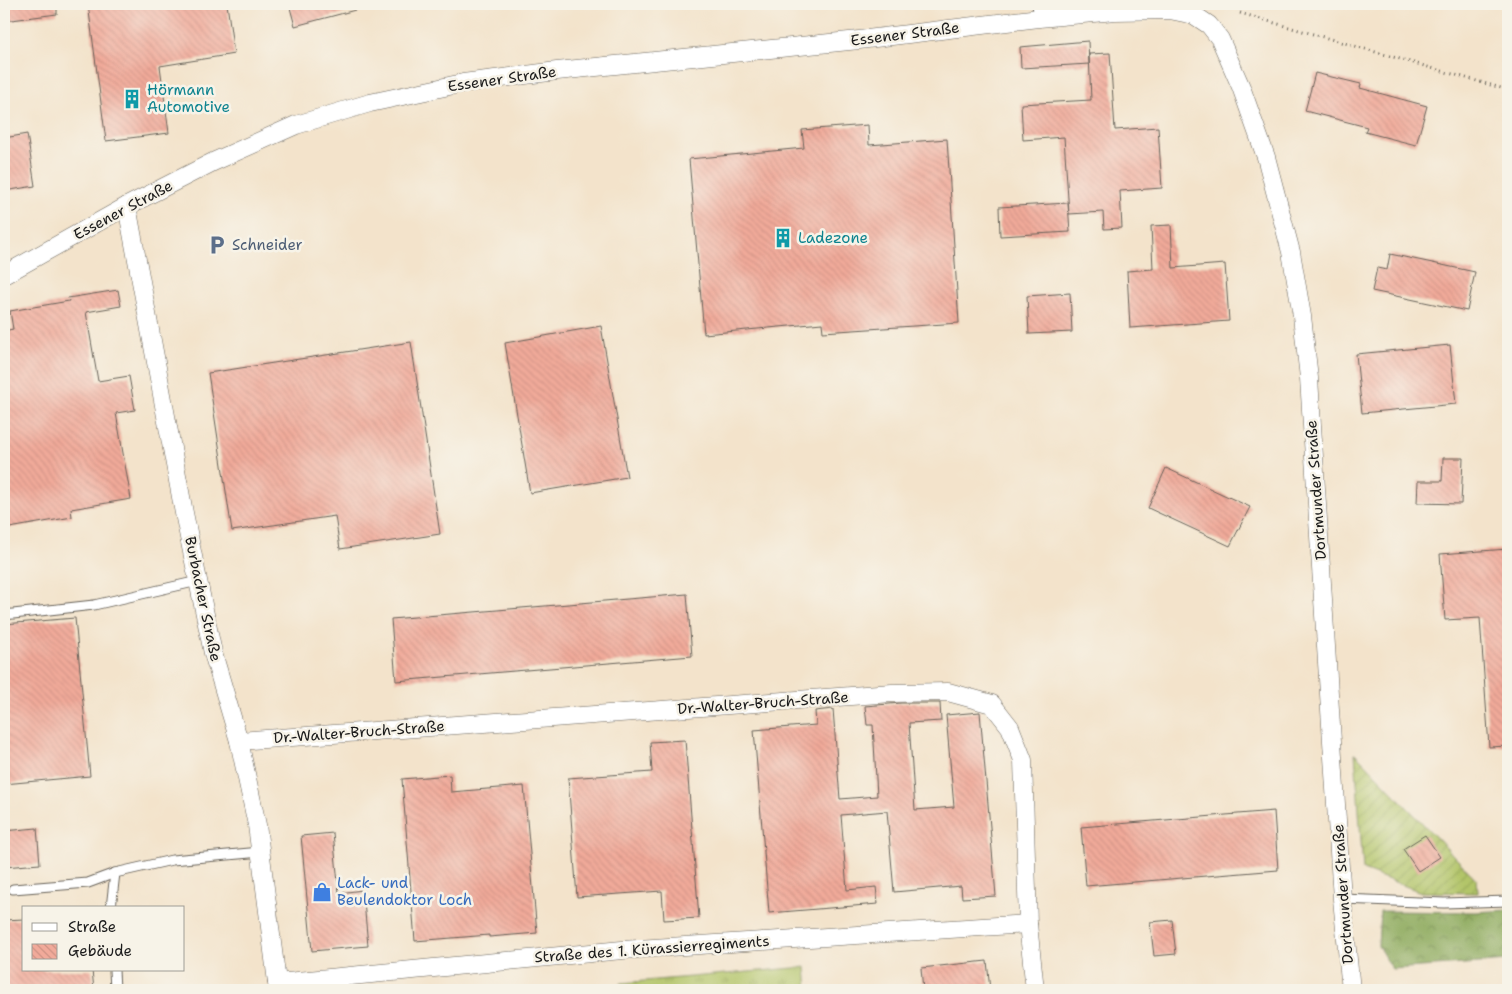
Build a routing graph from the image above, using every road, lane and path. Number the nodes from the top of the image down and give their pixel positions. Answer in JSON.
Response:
{"nodes":[{"id":1,"x":1038,"y":11,"type":"edge"},
{"id":2,"x":1240,"y":13,"type":"dead end"},
{"id":3,"x":1194,"y":15,"type":"joint"},
{"id":4,"x":1508,"y":90,"type":"edge"},
{"id":5,"x":127,"y":206,"type":"junction"},
{"id":6,"x":4,"y":275,"type":"edge"},
{"id":7,"x":198,"y":581,"type":"junction"},
{"id":8,"x":4,"y":615,"type":"edge"},
{"id":9,"x":239,"y":741,"type":"junction"},
{"id":10,"x":261,"y":852,"type":"junction"},
{"id":11,"x":115,"y":873,"type":"junction"},
{"id":12,"x":13,"y":889,"type":"dead end"},
{"id":13,"x":1342,"y":899,"type":"junction"},
{"id":14,"x":1508,"y":901,"type":"edge"},
{"id":15,"x":111,"y":906,"type":"edge"},
{"id":16,"x":1028,"y":924,"type":"junction"},
{"id":17,"x":114,"y":972,"type":"edge"},
{"id":18,"x":277,"y":987,"type":"edge"},
{"id":19,"x":115,"y":990,"type":"edge"},
{"id":20,"x":1035,"y":990,"type":"edge"},
{"id":21,"x":1350,"y":990,"type":"edge"}],
"edges":[{"from":1,"to":3,"type":"street","name":"Essener Straße"},
{"from":1,"to":5,"type":"street","name":"Essener Straße"},
{"from":2,"to":4,"type":"path"},
{"from":3,"to":13,"type":"street","name":"Dortmunder Straße"},
{"from":5,"to":6,"type":"street","name":"Essener Straße"},
{"from":5,"to":7,"type":"street","name":"Burbacher Straße"},
{"from":7,"to":8,"type":"lane"},
{"from":7,"to":9,"type":"street","name":"Burbacher Straße"},
{"from":9,"to":10,"type":"street","name":"Burbacher Straße"},
{"from":9,"to":16,"type":"street","name":"Dr.-Walter-Bruch-Straße"},
{"from":10,"to":11,"type":"lane"},
{"from":10,"to":18,"type":"street","name":"Burbacher Straße"},
{"from":11,"to":12,"type":"lane"},
{"from":11,"to":15,"type":"lane"},
{"from":13,"to":14,"type":"lane"},
{"from":13,"to":21,"type":"street","name":"Dortmunder Straße"},
{"from":16,"to":18,"type":"street","name":"Straße des 1. Kürassierregiments"},
{"from":16,"to":20,"type":"street","name":"Dr.-Walter-Bruch-Straße"},
{"from":17,"to":19,"type":"lane"}]}
